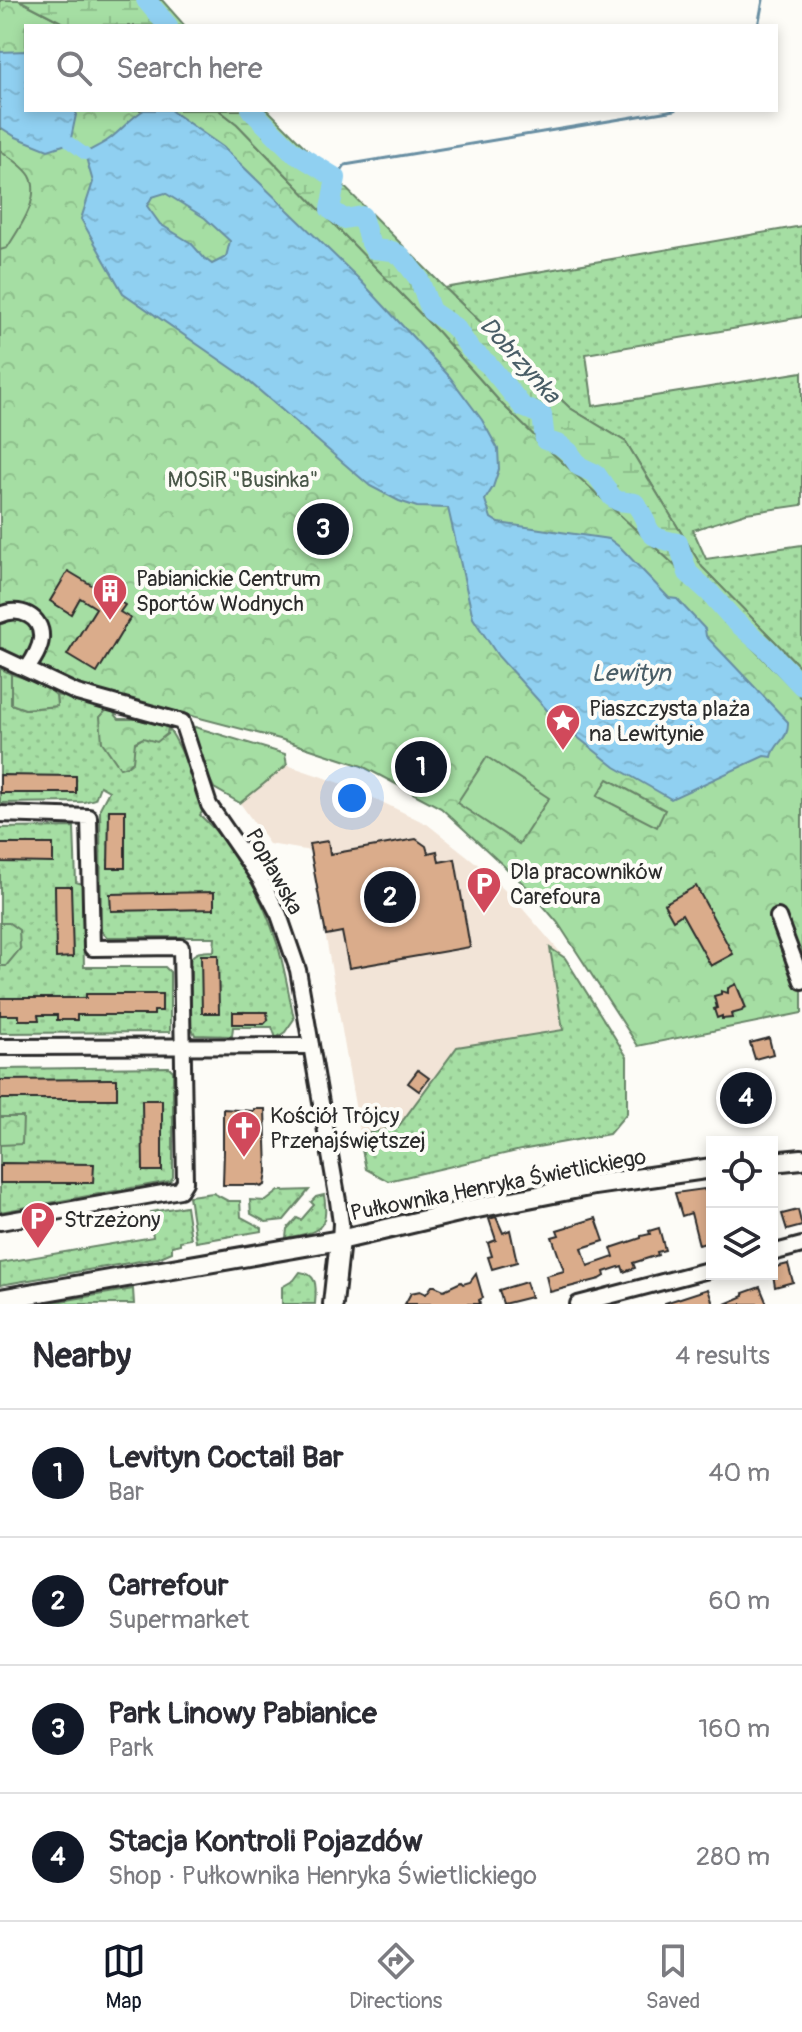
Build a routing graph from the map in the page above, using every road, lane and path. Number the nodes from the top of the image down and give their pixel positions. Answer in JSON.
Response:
{"nodes":[{"id":1,"x":0,"y":615,"type":"edge"},
{"id":2,"x":0,"y":657,"type":"edge"},
{"id":3,"x":27,"y":669,"type":"junction"},
{"id":4,"x":0,"y":814,"type":"edge"},
{"id":5,"x":778,"y":917,"type":"dead end"},
{"id":6,"x":802,"y":981,"type":"edge"},
{"id":7,"x":311,"y":1046,"type":"junction"},
{"id":8,"x":0,"y":1047,"type":"edge"},
{"id":9,"x":182,"y":1047,"type":"junction"},
{"id":10,"x":802,"y":1159,"type":"edge"},
{"id":11,"x":778,"y":1161,"type":"edge"},
{"id":12,"x":706,"y":1169,"type":"edge"},
{"id":13,"x":0,"y":1222,"type":"edge"},
{"id":14,"x":340,"y":1240,"type":"junction"},
{"id":15,"x":802,"y":1245,"type":"edge"},
{"id":16,"x":778,"y":1251,"type":"edge"},
{"id":17,"x":706,"y":1271,"type":"edge"},
{"id":18,"x":0,"y":1299,"type":"edge"},
{"id":19,"x":333,"y":1304,"type":"edge"},
{"id":20,"x":578,"y":1304,"type":"edge"}],
"edges":[{"from":1,"to":3,"type":"street"},
{"from":2,"to":3,"type":"street","name":"Popławska"},
{"from":3,"to":7,"type":"street","name":"Popławska"},
{"from":4,"to":9,"type":"street"},
{"from":5,"to":6,"type":"street"},
{"from":7,"to":9,"type":"street"},
{"from":7,"to":14,"type":"street","name":"Popławska"},
{"from":8,"to":9,"type":"street"},
{"from":9,"to":13,"type":"street"},
{"from":10,"to":11,"type":"street"},
{"from":12,"to":14,"type":"street","name":"Pułkownika Henryka Świetlickiego"},
{"from":14,"to":18,"type":"street","name":"Pułkownika Henryka Świetlickiego"},
{"from":14,"to":19,"type":"street"},
{"from":15,"to":16,"type":"street"},
{"from":17,"to":20,"type":"street"}]}
